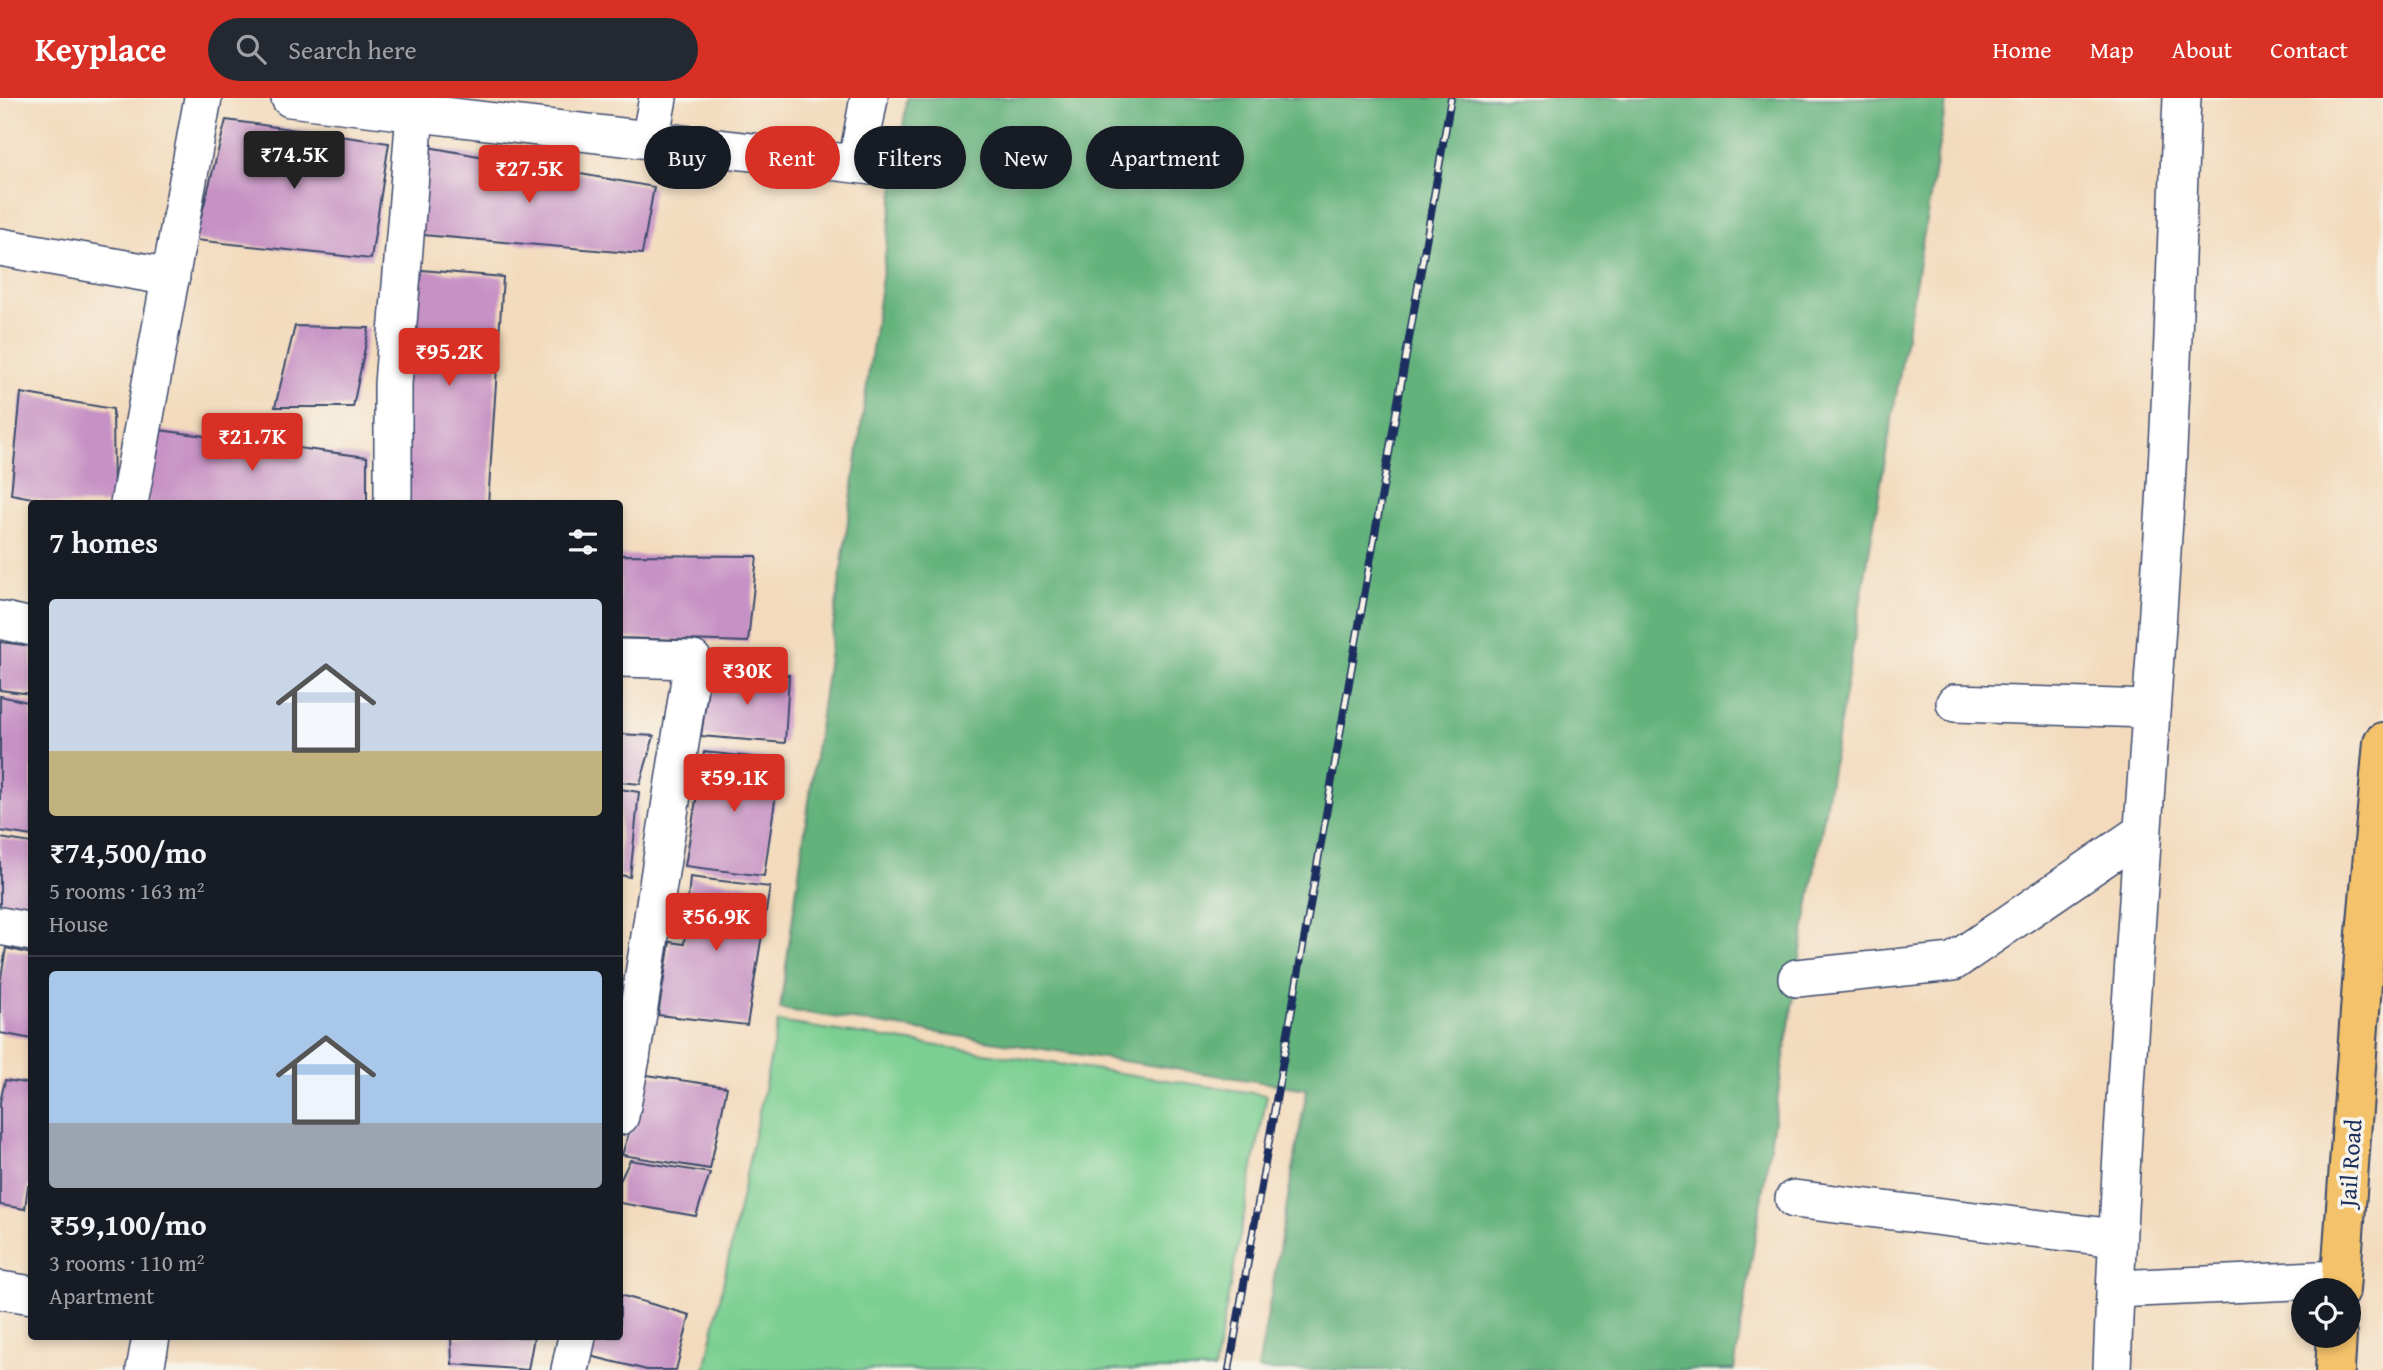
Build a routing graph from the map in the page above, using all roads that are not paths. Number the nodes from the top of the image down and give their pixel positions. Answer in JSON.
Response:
{"nodes":[{"id":1,"x":203,"y":98,"type":"edge"},
{"id":2,"x":658,"y":98,"type":"edge"},
{"id":3,"x":869,"y":98,"type":"edge"},
{"id":4,"x":2182,"y":98,"type":"edge"},
{"id":5,"x":300,"y":99,"type":"edge"},
{"id":6,"x":415,"y":113,"type":"junction"},
{"id":7,"x":653,"y":126,"type":"edge"},
{"id":8,"x":644,"y":139,"type":"edge"},
{"id":9,"x":731,"y":149,"type":"edge"},
{"id":10,"x":0,"y":247,"type":"edge"},
{"id":11,"x":171,"y":276,"type":"junction"},
{"id":12,"x":130,"y":500,"type":"edge"},
{"id":13,"x":393,"y":500,"type":"edge"},
{"id":14,"x":0,"y":620,"type":"edge"},
{"id":15,"x":28,"y":626,"type":"edge"},
{"id":16,"x":623,"y":657,"type":"edge"},
{"id":17,"x":1955,"y":703,"type":"dead end"},
{"id":18,"x":2150,"y":709,"type":"junction"},
{"id":19,"x":2383,"y":742,"type":"edge"},
{"id":20,"x":2142,"y":832,"type":"junction"},
{"id":21,"x":0,"y":926,"type":"edge"},
{"id":22,"x":28,"y":931,"type":"edge"},
{"id":23,"x":1797,"y":978,"type":"dead end"},
{"id":24,"x":625,"y":1056,"type":"edge"},
{"id":25,"x":623,"y":1080,"type":"edge"},
{"id":26,"x":1794,"y":1199,"type":"dead end"},
{"id":27,"x":2116,"y":1238,"type":"junction"},
{"id":28,"x":2340,"y":1278,"type":"edge"},
{"id":29,"x":2291,"y":1285,"type":"edge"},
{"id":30,"x":2115,"y":1289,"type":"junction"},
{"id":31,"x":0,"y":1290,"type":"edge"},
{"id":32,"x":28,"y":1294,"type":"edge"},
{"id":33,"x":150,"y":1340,"type":"edge"},
{"id":34,"x":576,"y":1340,"type":"edge"},
{"id":35,"x":2336,"y":1348,"type":"edge"},
{"id":36,"x":145,"y":1370,"type":"edge"},
{"id":37,"x":570,"y":1370,"type":"edge"},
{"id":38,"x":2112,"y":1370,"type":"edge"},
{"id":39,"x":2335,"y":1370,"type":"edge"}],
"edges":[{"from":1,"to":11,"type":"street"},
{"from":2,"to":7,"type":"street"},
{"from":3,"to":9,"type":"street"},
{"from":4,"to":18,"type":"street"},
{"from":5,"to":6,"type":"street"},
{"from":6,"to":8,"type":"street"},
{"from":6,"to":13,"type":"street"},
{"from":10,"to":11,"type":"street"},
{"from":11,"to":12,"type":"street"},
{"from":14,"to":15,"type":"street"},
{"from":16,"to":24,"type":"street"},
{"from":17,"to":18,"type":"street"},
{"from":18,"to":20,"type":"street"},
{"from":19,"to":28,"type":"highway","name":"Jail Road"},
{"from":20,"to":23,"type":"street"},
{"from":20,"to":27,"type":"street"},
{"from":21,"to":22,"type":"street"},
{"from":24,"to":25,"type":"street"},
{"from":26,"to":27,"type":"street"},
{"from":27,"to":30,"type":"street"},
{"from":29,"to":30,"type":"street"},
{"from":30,"to":38,"type":"street"},
{"from":31,"to":32,"type":"street"},
{"from":33,"to":36,"type":"street"},
{"from":34,"to":37,"type":"street"},
{"from":35,"to":39,"type":"highway"}]}
